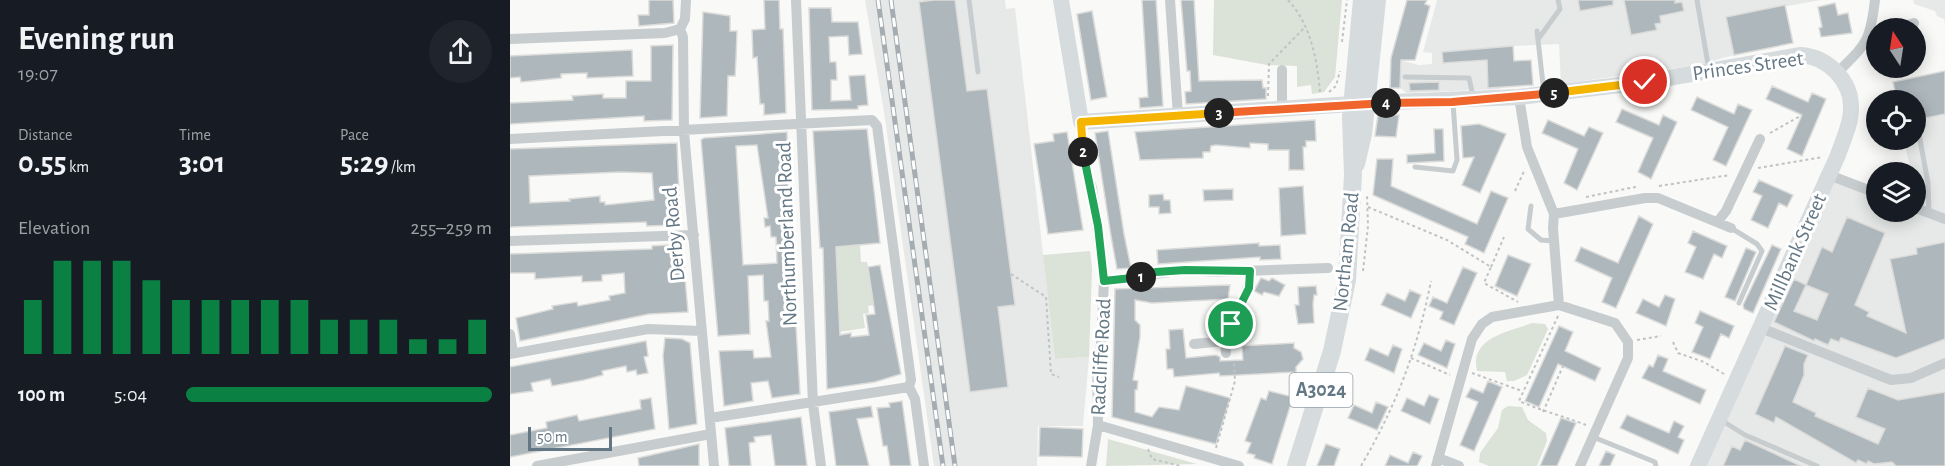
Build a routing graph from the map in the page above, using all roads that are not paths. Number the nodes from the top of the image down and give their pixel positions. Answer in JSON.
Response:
{"nodes":[{"id":1,"x":686,"y":0,"type":"edge"},
{"id":2,"x":796,"y":0,"type":"edge"},
{"id":3,"x":969,"y":0,"type":"edge"},
{"id":4,"x":1061,"y":0,"type":"edge"},
{"id":5,"x":1170,"y":0,"type":"edge"},
{"id":6,"x":1362,"y":0,"type":"edge"},
{"id":7,"x":1377,"y":0,"type":"edge"},
{"id":8,"x":1558,"y":0,"type":"edge"},
{"id":9,"x":1697,"y":0,"type":"edge"},
{"id":10,"x":1875,"y":0,"type":"edge"},
{"id":11,"x":1873,"y":18,"type":"edge"},
{"id":12,"x":680,"y":29,"type":"junction"},
{"id":13,"x":510,"y":39,"type":"edge"},
{"id":14,"x":1866,"y":44,"type":"edge"},
{"id":15,"x":1282,"y":70,"type":"dead end"},
{"id":16,"x":1709,"y":71,"type":"junction"},
{"id":17,"x":978,"y":72,"type":"dead end"},
{"id":18,"x":1838,"y":72,"type":"junction"},
{"id":19,"x":1405,"y":77,"type":"dead end"},
{"id":20,"x":1544,"y":94,"type":"junction"},
{"id":21,"x":1519,"y":97,"type":"junction"},
{"id":22,"x":1474,"y":100,"type":"junction"},
{"id":23,"x":1452,"y":102,"type":"junction"},
{"id":24,"x":1360,"y":103,"type":"junction"},
{"id":25,"x":1282,"y":110,"type":"junction"},
{"id":26,"x":1178,"y":116,"type":"junction"},
{"id":27,"x":1081,"y":122,"type":"junction"},
{"id":28,"x":801,"y":123,"type":"junction"},
{"id":29,"x":684,"y":132,"type":"junction"},
{"id":30,"x":510,"y":139,"type":"edge"},
{"id":31,"x":1760,"y":139,"type":"road end"},
{"id":32,"x":1922,"y":150,"type":"edge"},
{"id":33,"x":1414,"y":167,"type":"dead end"},
{"id":34,"x":1829,"y":175,"type":"junction"},
{"id":35,"x":1866,"y":189,"type":"edge"},
{"id":36,"x":1531,"y":206,"type":"dead end"},
{"id":37,"x":1926,"y":212,"type":"edge"},
{"id":38,"x":1929,"y":213,"type":"junction"},
{"id":39,"x":1554,"y":214,"type":"junction"},
{"id":40,"x":1945,"y":219,"type":"edge"},
{"id":41,"x":1718,"y":221,"type":"junction"},
{"id":42,"x":1731,"y":228,"type":"joint"},
{"id":43,"x":694,"y":235,"type":"junction"},
{"id":44,"x":510,"y":241,"type":"edge"},
{"id":45,"x":1554,"y":241,"type":"junction"},
{"id":46,"x":1328,"y":268,"type":"dead end"},
{"id":47,"x":1250,"y":271,"type":"junction"},
{"id":48,"x":1104,"y":281,"type":"junction"},
{"id":49,"x":1739,"y":303,"type":"dead end"},
{"id":50,"x":1561,"y":306,"type":"junction"},
{"id":51,"x":1761,"y":328,"type":"junction"},
{"id":52,"x":702,"y":331,"type":"junction"},
{"id":53,"x":510,"y":334,"type":"edge"},
{"id":54,"x":1194,"y":344,"type":"dead end"},
{"id":55,"x":512,"y":353,"type":"edge"},
{"id":56,"x":1945,"y":363,"type":"edge"},
{"id":57,"x":909,"y":387,"type":"junction"},
{"id":58,"x":813,"y":404,"type":"junction"},
{"id":59,"x":710,"y":418,"type":"junction"},
{"id":60,"x":1720,"y":419,"type":"junction"},
{"id":61,"x":1098,"y":425,"type":"junction"},
{"id":62,"x":711,"y":434,"type":"junction"},
{"id":63,"x":1593,"y":437,"type":"junction"},
{"id":64,"x":1206,"y":460,"type":"edge"},
{"id":65,"x":1437,"y":462,"type":"edge"},
{"id":66,"x":537,"y":466,"type":"edge"},
{"id":67,"x":714,"y":466,"type":"edge"},
{"id":68,"x":821,"y":466,"type":"edge"},
{"id":69,"x":924,"y":466,"type":"edge"},
{"id":70,"x":1091,"y":466,"type":"edge"},
{"id":71,"x":1239,"y":466,"type":"edge"},
{"id":72,"x":1296,"y":466,"type":"edge"},
{"id":73,"x":1459,"y":466,"type":"edge"},
{"id":74,"x":1580,"y":466,"type":"edge"},
{"id":75,"x":1656,"y":466,"type":"edge"},
{"id":76,"x":1698,"y":466,"type":"edge"},
{"id":77,"x":1817,"y":466,"type":"edge"}],
"edges":[{"from":1,"to":12,"type":"street","name":"Derby Road"},
{"from":2,"to":28,"type":"street","name":"Northumberland Road"},
{"from":3,"to":17,"type":"lane"},
{"from":4,"to":27,"type":"street","name":"Radcliffe Road"},
{"from":5,"to":26,"type":"street"},
{"from":6,"to":24,"type":"main road","name":"Northam Road","number":"A3024"},
{"from":7,"to":24,"type":"main road","name":"Northam Road","number":"A3024"},
{"from":8,"to":20,"type":"lane"},
{"from":9,"to":16,"type":"lane"},
{"from":10,"to":11,"type":"street"},
{"from":12,"to":13,"type":"street"},
{"from":12,"to":29,"type":"street","name":"Derby Road"},
{"from":14,"to":18,"type":"street"},
{"from":15,"to":25,"type":"street"},
{"from":16,"to":18,"type":"street","name":"Princes Street"},
{"from":16,"to":20,"type":"street","name":"Princes Street"},
{"from":18,"to":34,"type":"street","name":"Millbank Street"},
{"from":19,"to":22,"type":"lane"},
{"from":20,"to":21,"type":"street","name":"Princes Street"},
{"from":21,"to":22,"type":"street","name":"Princes Street"},
{"from":21,"to":39,"type":"street"},
{"from":22,"to":23,"type":"street","name":"Princes Street"},
{"from":23,"to":24,"type":"street","name":"Princes Street"},
{"from":23,"to":33,"type":"lane"},
{"from":24,"to":25,"type":"street","name":"Princes Street"},
{"from":24,"to":72,"type":"main road","name":"Northam Road","number":"A3024"},
{"from":25,"to":26,"type":"street","name":"Princes Street"},
{"from":26,"to":27,"type":"street","name":"Princes Street"},
{"from":27,"to":48,"type":"street","name":"Radcliffe Road"},
{"from":28,"to":29,"type":"street"},
{"from":28,"to":57,"type":"street"},
{"from":28,"to":58,"type":"street","name":"Northumberland Road"},
{"from":29,"to":30,"type":"street"},
{"from":29,"to":43,"type":"street","name":"Derby Road"},
{"from":31,"to":41,"type":"street"},
{"from":32,"to":38,"type":"lane"},
{"from":34,"to":35,"type":"street"},
{"from":34,"to":51,"type":"street","name":"Millbank Street"},
{"from":36,"to":45,"type":"lane"},
{"from":37,"to":38,"type":"street"},
{"from":38,"to":40,"type":"street"},
{"from":39,"to":41,"type":"street"},
{"from":39,"to":45,"type":"street"},
{"from":41,"to":42,"type":"street"},
{"from":42,"to":49,"type":"lane"},
{"from":43,"to":44,"type":"street"},
{"from":43,"to":52,"type":"street","name":"Derby Road"},
{"from":45,"to":50,"type":"street"},
{"from":46,"to":47,"type":"street"},
{"from":47,"to":48,"type":"street"},
{"from":47,"to":54,"type":"street"},
{"from":48,"to":61,"type":"street","name":"Radcliffe Road"},
{"from":50,"to":63,"type":"street"},
{"from":50,"to":65,"type":"street"},
{"from":51,"to":56,"type":"street"},
{"from":51,"to":60,"type":"street","name":"Millbank Street"},
{"from":52,"to":55,"type":"street"},
{"from":52,"to":59,"type":"street","name":"Derby Road"},
{"from":53,"to":55,"type":"street"},
{"from":57,"to":58,"type":"street"},
{"from":57,"to":69,"type":"street"},
{"from":58,"to":59,"type":"street"},
{"from":58,"to":68,"type":"street","name":"Northumberland Road"},
{"from":59,"to":62,"type":"street","name":"Derby Road"},
{"from":60,"to":76,"type":"street","name":"Millbank Street"},
{"from":60,"to":77,"type":"lane"},
{"from":61,"to":64,"type":"street"},
{"from":61,"to":70,"type":"street","name":"Radcliffe Road"},
{"from":62,"to":66,"type":"street"},
{"from":62,"to":67,"type":"street","name":"Derby Road"},
{"from":63,"to":74,"type":"street"},
{"from":63,"to":75,"type":"lane"},
{"from":64,"to":71,"type":"street"},
{"from":65,"to":73,"type":"street"}]}
